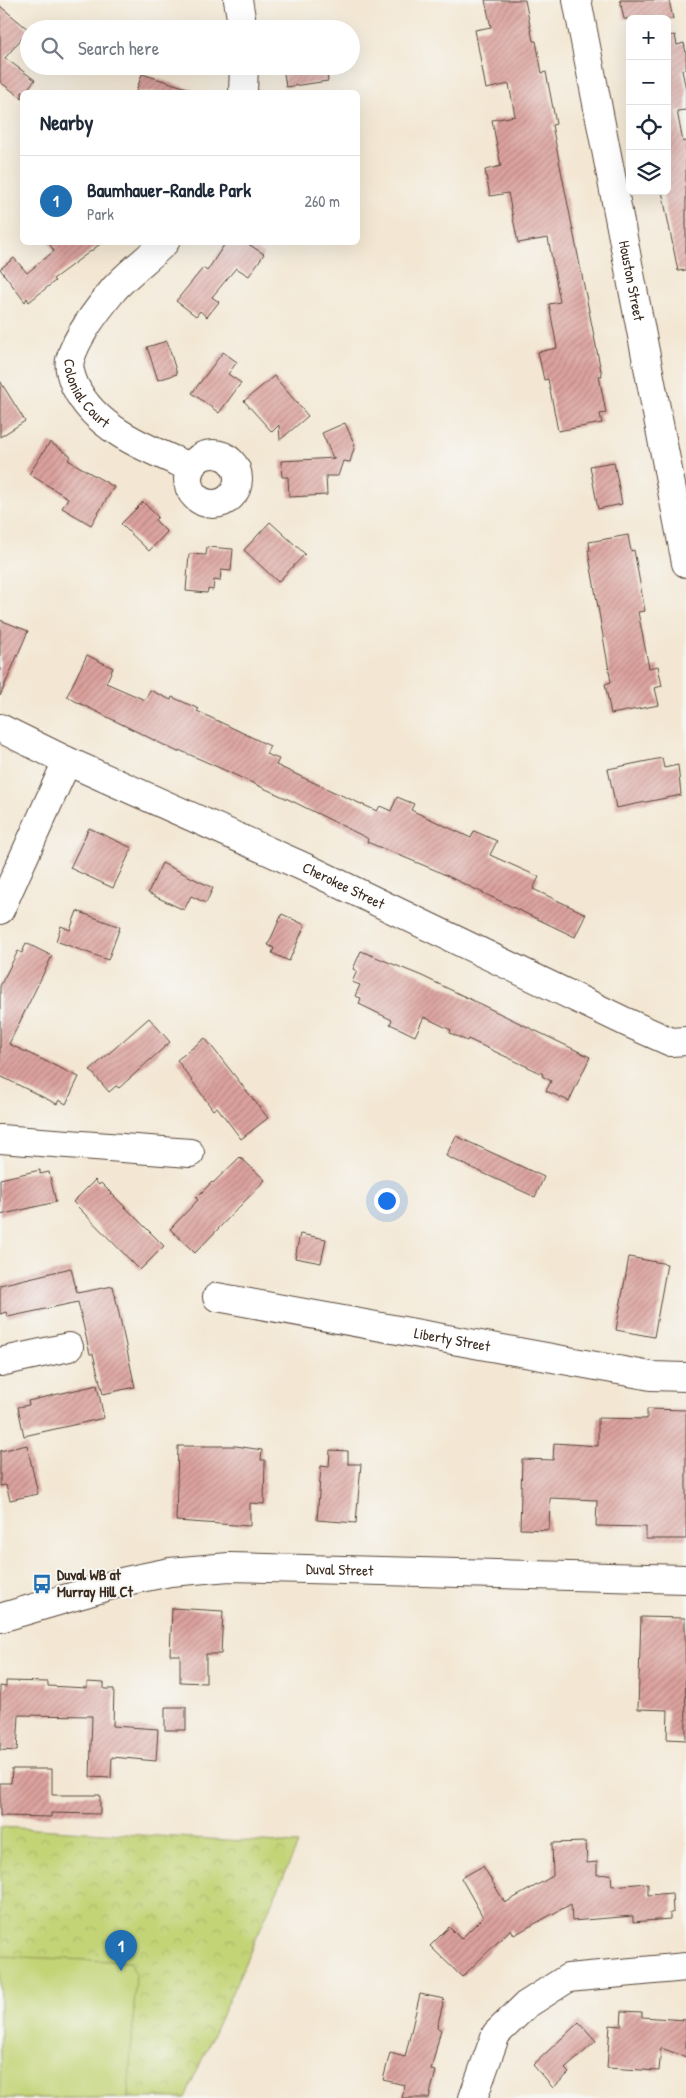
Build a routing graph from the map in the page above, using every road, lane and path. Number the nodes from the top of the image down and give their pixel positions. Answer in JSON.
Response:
{"nodes":[{"id":1,"x":238,"y":0,"type":"edge"},
{"id":2,"x":577,"y":0,"type":"edge"},
{"id":3,"x":241,"y":20,"type":"edge"},
{"id":4,"x":244,"y":75,"type":"edge"},
{"id":5,"x":243,"y":90,"type":"edge"},
{"id":6,"x":162,"y":245,"type":"edge"},
{"id":7,"x":190,"y":467,"type":"dead end"},
{"id":8,"x":686,"y":562,"type":"edge"},
{"id":9,"x":0,"y":728,"type":"edge"},
{"id":10,"x":67,"y":761,"type":"junction"},
{"id":11,"x":0,"y":910,"type":"edge"},
{"id":12,"x":686,"y":1040,"type":"edge"},
{"id":13,"x":0,"y":1138,"type":"edge"},
{"id":14,"x":190,"y":1153,"type":"dead end"},
{"id":15,"x":218,"y":1298,"type":"dead end"},
{"id":16,"x":69,"y":1347,"type":"dead end"},
{"id":17,"x":0,"y":1362,"type":"edge"},
{"id":18,"x":686,"y":1377,"type":"edge"},
{"id":19,"x":686,"y":1579,"type":"edge"},
{"id":20,"x":0,"y":1618,"type":"edge"},
{"id":21,"x":686,"y":1967,"type":"edge"},
{"id":22,"x":472,"y":2098,"type":"edge"}],
"edges":[{"from":1,"to":3,"type":"street"},
{"from":2,"to":8,"type":"street","name":"Houston Street"},
{"from":4,"to":5,"type":"street"},
{"from":6,"to":7,"type":"street","name":"Colonial Court"},
{"from":9,"to":10,"type":"street","name":"Cherokee Street"},
{"from":10,"to":11,"type":"street"},
{"from":10,"to":12,"type":"street","name":"Cherokee Street"},
{"from":13,"to":14,"type":"street"},
{"from":15,"to":18,"type":"street","name":"Liberty Street"},
{"from":16,"to":17,"type":"street"},
{"from":19,"to":20,"type":"street","name":"Duval Street"},
{"from":21,"to":22,"type":"street"}]}
